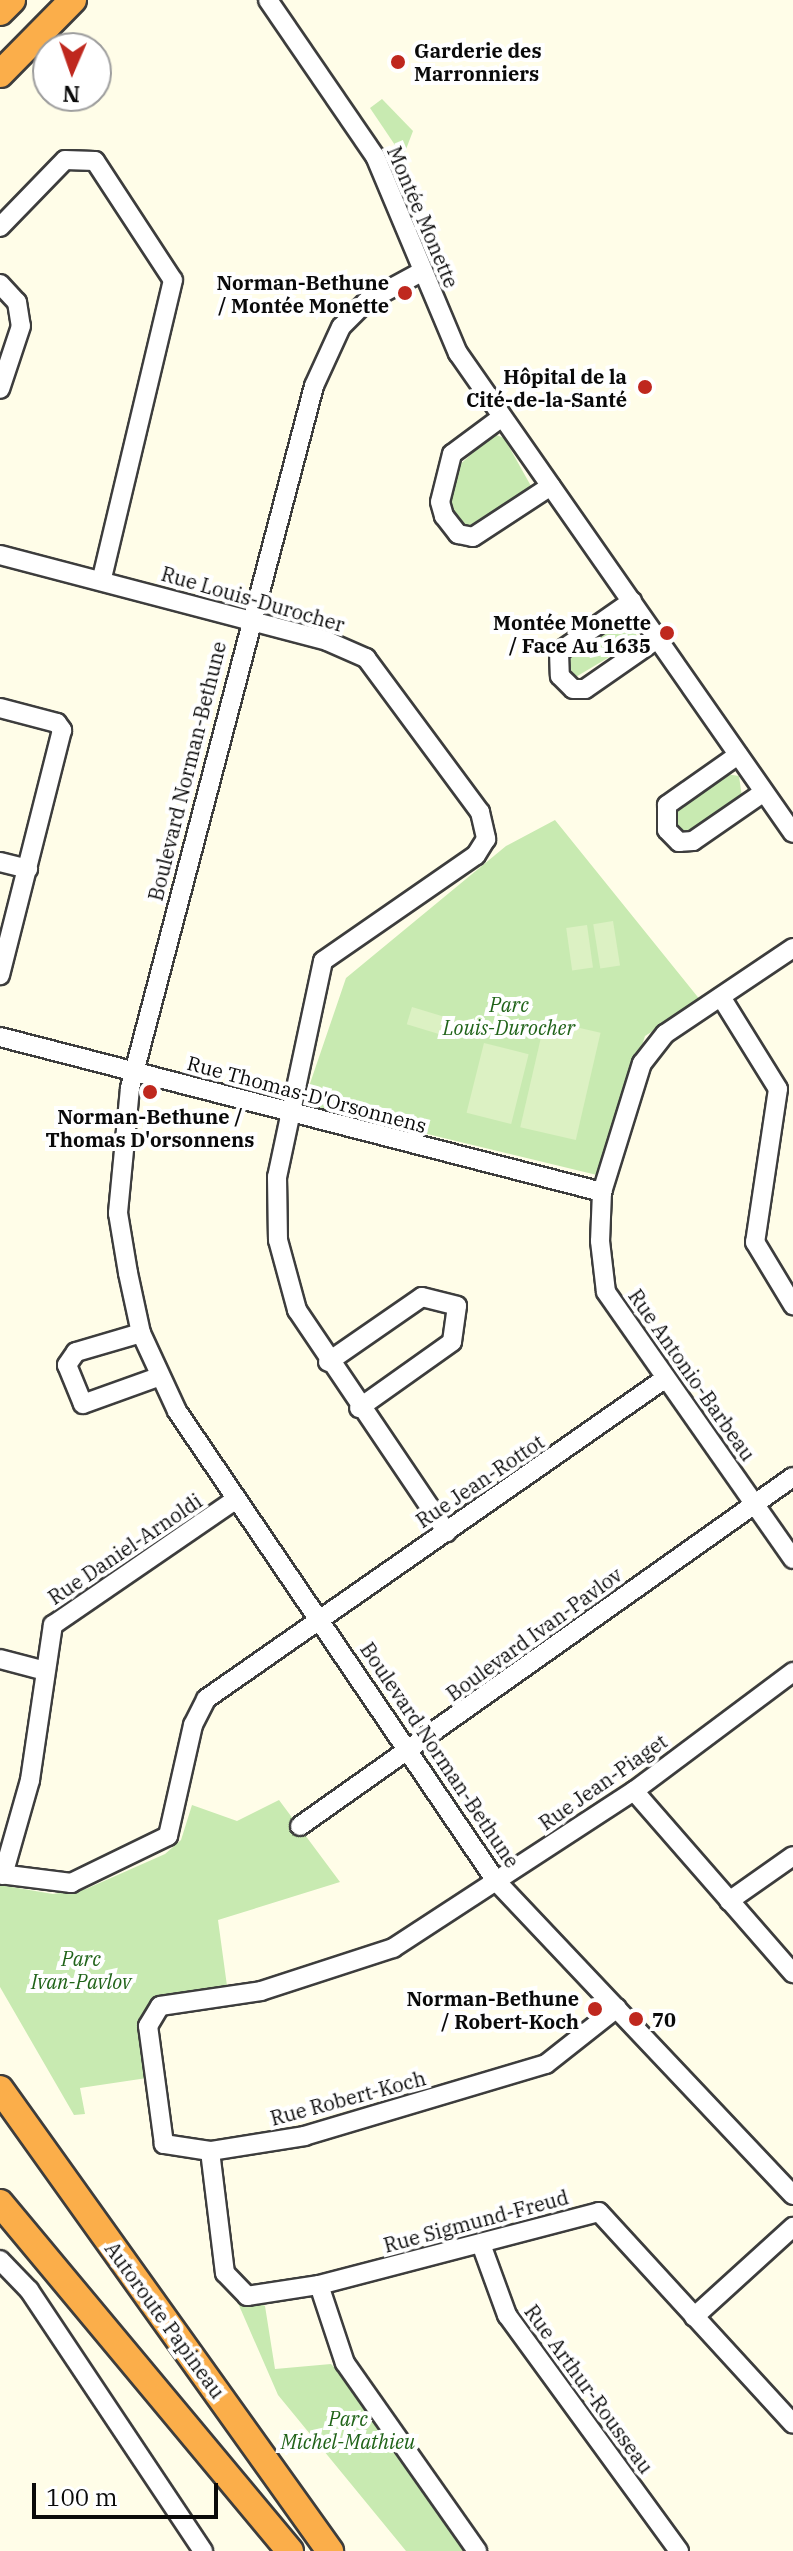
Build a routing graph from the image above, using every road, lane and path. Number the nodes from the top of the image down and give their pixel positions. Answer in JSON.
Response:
{"nodes":[{"id":1,"x":12,"y":0,"type":"edge"},
{"id":2,"x":73,"y":0,"type":"edge"},
{"id":3,"x":268,"y":0,"type":"edge"},
{"id":4,"x":0,"y":12,"type":"edge"},
{"id":5,"x":0,"y":74,"type":"edge"},
{"id":6,"x":0,"y":227,"type":"edge"},
{"id":7,"x":423,"y":271,"type":"junction"},
{"id":8,"x":0,"y":284,"type":"edge"},
{"id":9,"x":0,"y":389,"type":"edge"},
{"id":10,"x":502,"y":417,"type":"junction"},
{"id":11,"x":551,"y":486,"type":"junction"},
{"id":12,"x":0,"y":555,"type":"edge"},
{"id":13,"x":102,"y":579,"type":"junction"},
{"id":14,"x":632,"y":601,"type":"junction"},
{"id":15,"x":248,"y":619,"type":"junction"},
{"id":16,"x":657,"y":639,"type":"junction"},
{"id":17,"x":0,"y":708,"type":"edge"},
{"id":18,"x":738,"y":755,"type":"junction"},
{"id":19,"x":764,"y":792,"type":"junction"},
{"id":20,"x":793,"y":833,"type":"edge"},
{"id":21,"x":0,"y":862,"type":"edge"},
{"id":22,"x":28,"y":869,"type":"junction"},
{"id":23,"x":793,"y":948,"type":"edge"},
{"id":24,"x":0,"y":975,"type":"edge"},
{"id":25,"x":721,"y":997,"type":"junction"},
{"id":26,"x":0,"y":1037,"type":"edge"},
{"id":27,"x":134,"y":1070,"type":"junction"},
{"id":28,"x":285,"y":1113,"type":"junction"},
{"id":29,"x":602,"y":1192,"type":"junction"},
{"id":30,"x":793,"y":1305,"type":"edge"},
{"id":31,"x":141,"y":1333,"type":"junction"},
{"id":32,"x":328,"y":1362,"type":"junction"},
{"id":33,"x":158,"y":1377,"type":"junction"},
{"id":34,"x":663,"y":1380,"type":"junction"},
{"id":35,"x":359,"y":1408,"type":"junction"},
{"id":36,"x":793,"y":1477,"type":"edge"},
{"id":37,"x":235,"y":1500,"type":"junction"},
{"id":38,"x":757,"y":1503,"type":"junction"},
{"id":39,"x":447,"y":1532,"type":"junction"},
{"id":40,"x":793,"y":1559,"type":"edge"},
{"id":41,"x":321,"y":1619,"type":"junction"},
{"id":42,"x":0,"y":1659,"type":"edge"},
{"id":43,"x":42,"y":1670,"type":"junction"},
{"id":44,"x":793,"y":1672,"type":"edge"},
{"id":45,"x":412,"y":1750,"type":"junction"},
{"id":46,"x":634,"y":1791,"type":"junction"},
{"id":47,"x":300,"y":1826,"type":"dead end"},
{"id":48,"x":793,"y":1856,"type":"edge"},
{"id":49,"x":1,"y":1874,"type":"edge"},
{"id":50,"x":496,"y":1881,"type":"junction"},
{"id":51,"x":729,"y":1901,"type":"junction"},
{"id":52,"x":793,"y":1973,"type":"edge"},
{"id":53,"x":160,"y":2006,"type":"joint"},
{"id":54,"x":617,"y":2008,"type":"junction"},
{"id":55,"x":0,"y":2089,"type":"edge"},
{"id":56,"x":210,"y":2151,"type":"junction"},
{"id":57,"x":793,"y":2195,"type":"edge"},
{"id":58,"x":0,"y":2203,"type":"edge"},
{"id":59,"x":793,"y":2227,"type":"edge"},
{"id":60,"x":481,"y":2244,"type":"junction"},
{"id":61,"x":0,"y":2260,"type":"edge"},
{"id":62,"x":0,"y":2277,"type":"edge"},
{"id":63,"x":319,"y":2285,"type":"junction"},
{"id":64,"x":694,"y":2317,"type":"junction"},
{"id":65,"x":77,"y":2364,"type":"junction"},
{"id":66,"x":793,"y":2424,"type":"edge"},
{"id":67,"x":203,"y":2551,"type":"edge"},
{"id":68,"x":290,"y":2551,"type":"edge"},
{"id":69,"x":330,"y":2551,"type":"edge"},
{"id":70,"x":477,"y":2551,"type":"edge"},
{"id":71,"x":679,"y":2551,"type":"edge"}],
"edges":[{"from":1,"to":4,"type":"highway"},
{"from":2,"to":5,"type":"highway"},
{"from":3,"to":7,"type":"street","name":"Montée Monette"},
{"from":6,"to":13,"type":"street"},
{"from":7,"to":10,"type":"street","name":"Montée Monette"},
{"from":7,"to":15,"type":"street","name":"Boulevard Norman-Bethune"},
{"from":8,"to":9,"type":"street"},
{"from":10,"to":11,"type":"street","name":"Montée Monette"},
{"from":10,"to":11,"type":"street"},
{"from":11,"to":14,"type":"street","name":"Montée Monette"},
{"from":12,"to":13,"type":"street","name":"Rue Louis-Durocher"},
{"from":13,"to":15,"type":"street","name":"Rue Louis-Durocher"},
{"from":14,"to":16,"type":"street","name":"Montée Monette"},
{"from":14,"to":16,"type":"street"},
{"from":15,"to":27,"type":"street","name":"Boulevard Norman-Bethune"},
{"from":15,"to":28,"type":"street","name":"Rue Louis-Durocher"},
{"from":16,"to":18,"type":"street","name":"Montée Monette"},
{"from":17,"to":22,"type":"street"},
{"from":18,"to":19,"type":"street","name":"Montée Monette"},
{"from":18,"to":19,"type":"street"},
{"from":19,"to":20,"type":"street","name":"Montée Monette"},
{"from":21,"to":22,"type":"street"},
{"from":22,"to":24,"type":"street"},
{"from":23,"to":25,"type":"street","name":"Rue Antonio-Barbeau"},
{"from":25,"to":29,"type":"street","name":"Rue Antonio-Barbeau"},
{"from":25,"to":30,"type":"street"},
{"from":26,"to":27,"type":"street","name":"Rue Thomas-D'Orsonnens"},
{"from":27,"to":28,"type":"street","name":"Rue Thomas-D'Orsonnens"},
{"from":27,"to":31,"type":"street","name":"Boulevard Norman-Bethune"},
{"from":28,"to":29,"type":"street","name":"Rue Thomas-D'Orsonnens"},
{"from":28,"to":32,"type":"street","name":"Rue Louis-Durocher"},
{"from":29,"to":34,"type":"street","name":"Rue Antonio-Barbeau"},
{"from":31,"to":33,"type":"street","name":"Boulevard Norman-Bethune"},
{"from":31,"to":33,"type":"street"},
{"from":32,"to":35,"type":"street","name":"Rue Louis-Durocher"},
{"from":32,"to":35,"type":"street"},
{"from":33,"to":37,"type":"street","name":"Boulevard Norman-Bethune"},
{"from":34,"to":38,"type":"street","name":"Rue Antonio-Barbeau"},
{"from":34,"to":39,"type":"street","name":"Rue Jean-Rottot"},
{"from":35,"to":39,"type":"street","name":"Rue Louis-Durocher"},
{"from":36,"to":38,"type":"street","name":"Boulevard Ivan-Pavlov"},
{"from":37,"to":41,"type":"street","name":"Boulevard Norman-Bethune"},
{"from":37,"to":43,"type":"street","name":"Rue Daniel-Arnoldi"},
{"from":38,"to":40,"type":"street","name":"Rue Antonio-Barbeau"},
{"from":38,"to":45,"type":"street","name":"Boulevard Ivan-Pavlov"},
{"from":39,"to":41,"type":"street","name":"Rue Jean-Rottot"},
{"from":41,"to":45,"type":"street","name":"Boulevard Norman-Bethune"},
{"from":41,"to":49,"type":"street","name":"Rue Jean-Rottot"},
{"from":42,"to":43,"type":"street"},
{"from":43,"to":49,"type":"street","name":"Rue Daniel-Arnoldi"},
{"from":44,"to":46,"type":"street","name":"Rue Jean-Piaget"},
{"from":45,"to":47,"type":"street","name":"Boulevard Ivan-Pavlov"},
{"from":45,"to":50,"type":"street","name":"Boulevard Norman-Bethune"},
{"from":46,"to":50,"type":"street","name":"Rue Jean-Piaget"},
{"from":46,"to":51,"type":"street"},
{"from":48,"to":51,"type":"street"},
{"from":50,"to":53,"type":"street","name":"Rue Jean-Piaget"},
{"from":50,"to":54,"type":"street","name":"Boulevard Norman-Bethune"},
{"from":51,"to":52,"type":"street"},
{"from":53,"to":56,"type":"street","name":"Rue Robert-Koch"},
{"from":54,"to":56,"type":"street","name":"Rue Robert-Koch"},
{"from":54,"to":57,"type":"street","name":"Boulevard Norman-Bethune"},
{"from":55,"to":69,"type":"highway","name":"Autoroute Papineau"},
{"from":56,"to":63,"type":"street","name":"Rue Sigmund-Freud"},
{"from":58,"to":68,"type":"highway"},
{"from":59,"to":64,"type":"street"},
{"from":60,"to":63,"type":"street","name":"Rue Sigmund-Freud"},
{"from":60,"to":64,"type":"street","name":"Rue Sigmund-Freud"},
{"from":60,"to":71,"type":"street","name":"Rue Arthur-Rousseau"},
{"from":61,"to":65,"type":"street"},
{"from":62,"to":65,"type":"street"},
{"from":63,"to":70,"type":"street"},
{"from":64,"to":66,"type":"street","name":"Rue Sigmund-Freud"},
{"from":65,"to":67,"type":"street"}]}
